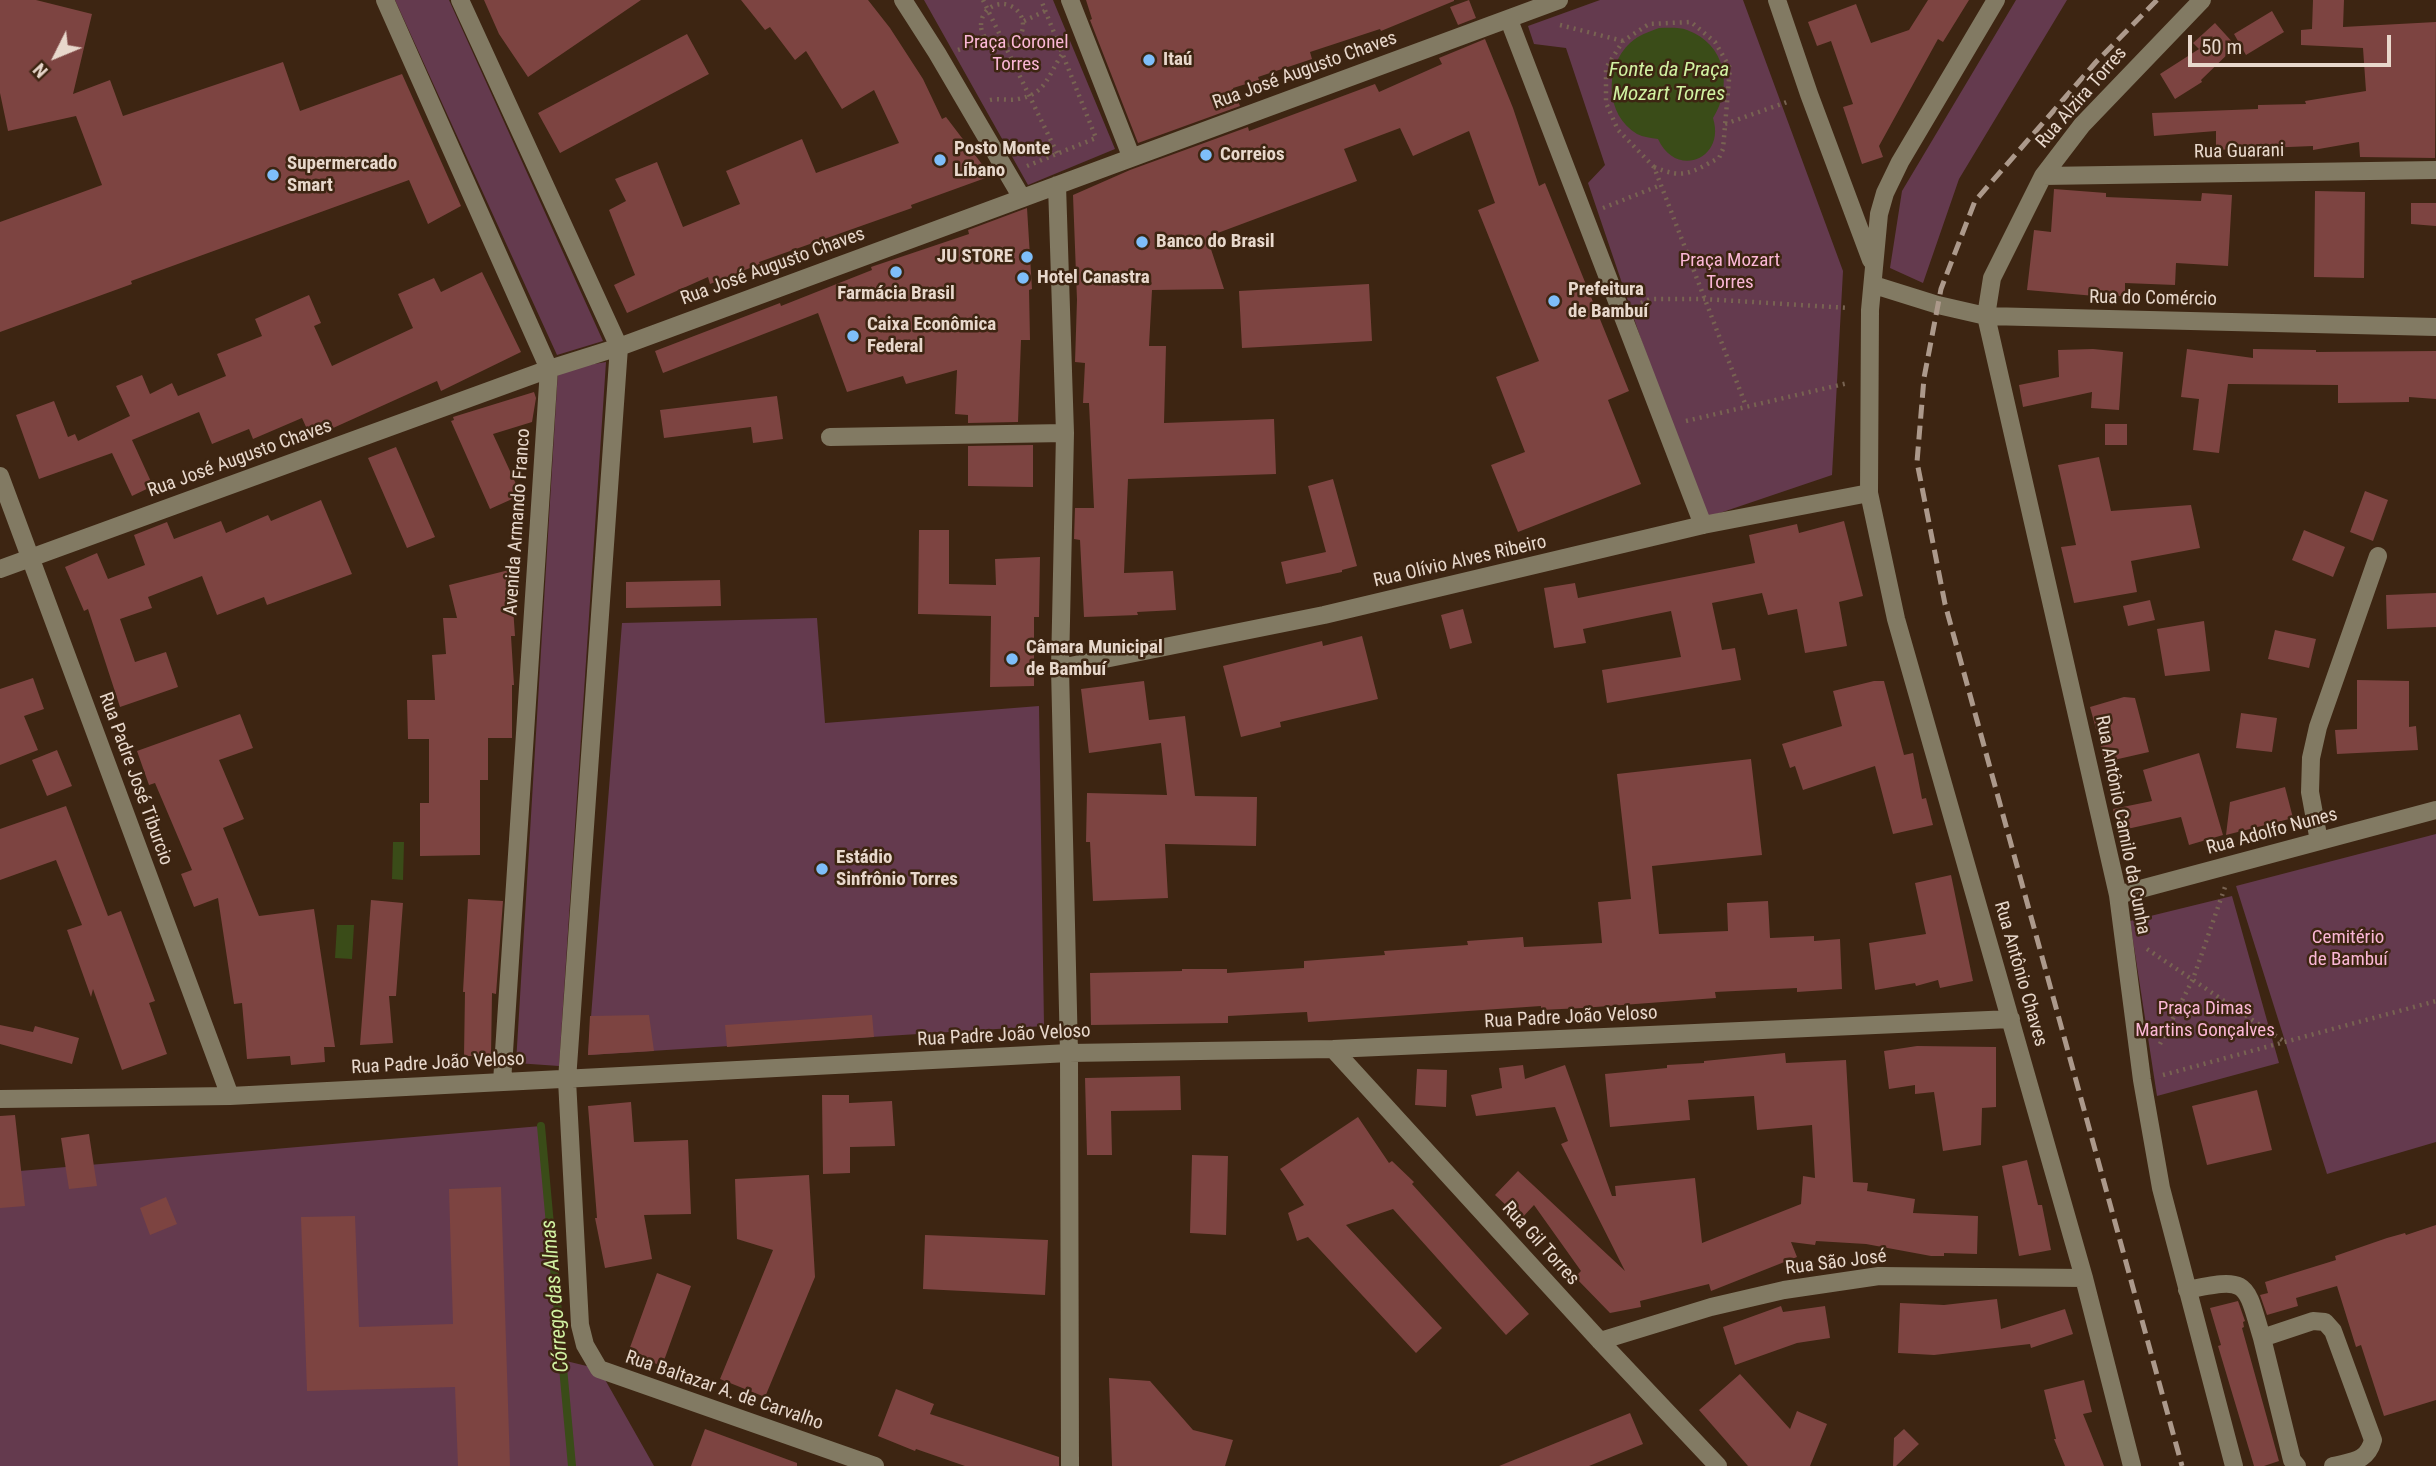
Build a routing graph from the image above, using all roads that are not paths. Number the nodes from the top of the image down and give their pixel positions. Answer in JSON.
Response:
{"nodes":[{"id":1,"x":384,"y":0,"type":"edge"},
{"id":2,"x":460,"y":0,"type":"edge"},
{"id":3,"x":903,"y":0,"type":"edge"},
{"id":4,"x":1559,"y":0,"type":"edge"},
{"id":5,"x":1777,"y":0,"type":"edge"},
{"id":6,"x":1996,"y":0,"type":"edge"},
{"id":7,"x":2202,"y":0,"type":"edge"},
{"id":8,"x":1070,"y":1,"type":"edge"},
{"id":9,"x":1515,"y":18,"type":"junction"},
{"id":10,"x":1131,"y":156,"type":"junction"},
{"id":11,"x":2436,"y":170,"type":"edge"},
{"id":12,"x":2043,"y":176,"type":"junction"},
{"id":13,"x":1065,"y":182,"type":"junction"},
{"id":14,"x":1021,"y":198,"type":"junction"},
{"id":15,"x":1874,"y":265,"type":"junction"},
{"id":16,"x":1874,"y":285,"type":"junction"},
{"id":17,"x":1986,"y":316,"type":"junction"},
{"id":18,"x":2436,"y":327,"type":"edge"},
{"id":19,"x":619,"y":347,"type":"junction"},
{"id":20,"x":549,"y":369,"type":"junction"},
{"id":21,"x":1065,"y":433,"type":"junction"},
{"id":22,"x":830,"y":437,"type":"dead end"},
{"id":23,"x":0,"y":476,"type":"edge"},
{"id":24,"x":1869,"y":493,"type":"junction"},
{"id":25,"x":1703,"y":525,"type":"junction"},
{"id":26,"x":2378,"y":556,"type":"dead end"},
{"id":27,"x":30,"y":557,"type":"junction"},
{"id":28,"x":0,"y":569,"type":"edge"},
{"id":29,"x":1060,"y":668,"type":"junction"},
{"id":30,"x":2436,"y":810,"type":"edge"},
{"id":31,"x":2319,"y":841,"type":"junction"},
{"id":32,"x":2119,"y":895,"type":"junction"},
{"id":33,"x":2011,"y":1019,"type":"junction"},
{"id":34,"x":1333,"y":1049,"type":"junction"},
{"id":35,"x":1069,"y":1053,"type":"junction"},
{"id":36,"x":567,"y":1080,"type":"junction"},
{"id":37,"x":502,"y":1082,"type":"junction"},
{"id":38,"x":230,"y":1096,"type":"junction"},
{"id":39,"x":0,"y":1099,"type":"edge"},
{"id":40,"x":2084,"y":1278,"type":"junction"},
{"id":41,"x":2187,"y":1290,"type":"junction"},
{"id":42,"x":2262,"y":1338,"type":"junction"},
{"id":43,"x":1600,"y":1341,"type":"junction"},
{"id":44,"x":875,"y":1466,"type":"edge"},
{"id":45,"x":1070,"y":1466,"type":"edge"},
{"id":46,"x":1718,"y":1466,"type":"edge"},
{"id":47,"x":2132,"y":1466,"type":"edge"},
{"id":48,"x":2234,"y":1466,"type":"edge"},
{"id":49,"x":2297,"y":1466,"type":"edge"},
{"id":50,"x":2333,"y":1466,"type":"edge"}],
"edges":[{"from":1,"to":20,"type":"street","name":"Avenida Armando Franco"},
{"from":2,"to":19,"type":"street"},
{"from":3,"to":14,"type":"street"},
{"from":4,"to":9,"type":"street","name":"Rua José Augusto Chaves"},
{"from":5,"to":15,"type":"street"},
{"from":6,"to":15,"type":"street"},
{"from":7,"to":12,"type":"street","name":"Rua Alzira Torres"},
{"from":8,"to":10,"type":"street"},
{"from":9,"to":10,"type":"street","name":"Rua José Augusto Chaves"},
{"from":9,"to":25,"type":"street"},
{"from":10,"to":13,"type":"street","name":"Rua José Augusto Chaves"},
{"from":11,"to":12,"type":"street","name":"Rua Guarani"},
{"from":12,"to":17,"type":"street","name":"Rua Alzira Torres"},
{"from":13,"to":14,"type":"street","name":"Rua José Augusto Chaves"},
{"from":13,"to":21,"type":"street"},
{"from":14,"to":19,"type":"street","name":"Rua José Augusto Chaves"},
{"from":15,"to":16,"type":"street"},
{"from":16,"to":17,"type":"street","name":"Rua do Comércio"},
{"from":16,"to":24,"type":"street"},
{"from":17,"to":18,"type":"street","name":"Rua do Comércio"},
{"from":17,"to":32,"type":"street","name":"Rua Antônio Camilo da Cunha"},
{"from":19,"to":20,"type":"street","name":"Rua José Augusto Chaves"},
{"from":19,"to":36,"type":"street"},
{"from":20,"to":27,"type":"street","name":"Rua José Augusto Chaves"},
{"from":20,"to":37,"type":"street","name":"Avenida Armando Franco"},
{"from":21,"to":22,"type":"street"},
{"from":21,"to":29,"type":"street"},
{"from":23,"to":27,"type":"street","name":"Rua Padre José Tiburcio"},
{"from":24,"to":25,"type":"street","name":"Rua Olívio Alves Ribeiro"},
{"from":24,"to":33,"type":"street","name":"Rua Antônio Chaves"},
{"from":25,"to":29,"type":"street","name":"Rua Olívio Alves Ribeiro"},
{"from":26,"to":31,"type":"street"},
{"from":27,"to":28,"type":"street","name":"Rua José Augusto Chaves"},
{"from":27,"to":38,"type":"street","name":"Rua Padre José Tiburcio"},
{"from":29,"to":35,"type":"street"},
{"from":30,"to":31,"type":"street","name":"Rua Adolfo Nunes"},
{"from":31,"to":32,"type":"street","name":"Rua Adolfo Nunes"},
{"from":32,"to":41,"type":"street","name":"Rua Antônio Camilo da Cunha"},
{"from":33,"to":34,"type":"street","name":"Rua Padre João Veloso"},
{"from":33,"to":40,"type":"street","name":"Rua Antônio Chaves"},
{"from":34,"to":35,"type":"street","name":"Rua Padre João Veloso"},
{"from":34,"to":43,"type":"street","name":"Rua Gil Torres"},
{"from":35,"to":36,"type":"street","name":"Rua Padre João Veloso"},
{"from":35,"to":45,"type":"street"},
{"from":36,"to":37,"type":"street","name":"Rua Padre João Veloso"},
{"from":36,"to":44,"type":"street","name":"Rua Baltazar A. de Carvalho"},
{"from":37,"to":38,"type":"street","name":"Rua Padre João Veloso"},
{"from":38,"to":39,"type":"street","name":"Rua Padre João Veloso"},
{"from":40,"to":43,"type":"street","name":"Rua São José"},
{"from":40,"to":47,"type":"street","name":"Rua Antônio Chaves"},
{"from":41,"to":42,"type":"street"},
{"from":41,"to":48,"type":"street","name":"Rua Antônio Camilo da Cunha"},
{"from":42,"to":49,"type":"street"},
{"from":42,"to":50,"type":"street"},
{"from":43,"to":46,"type":"street","name":"Rua Gil Torres"}]}
